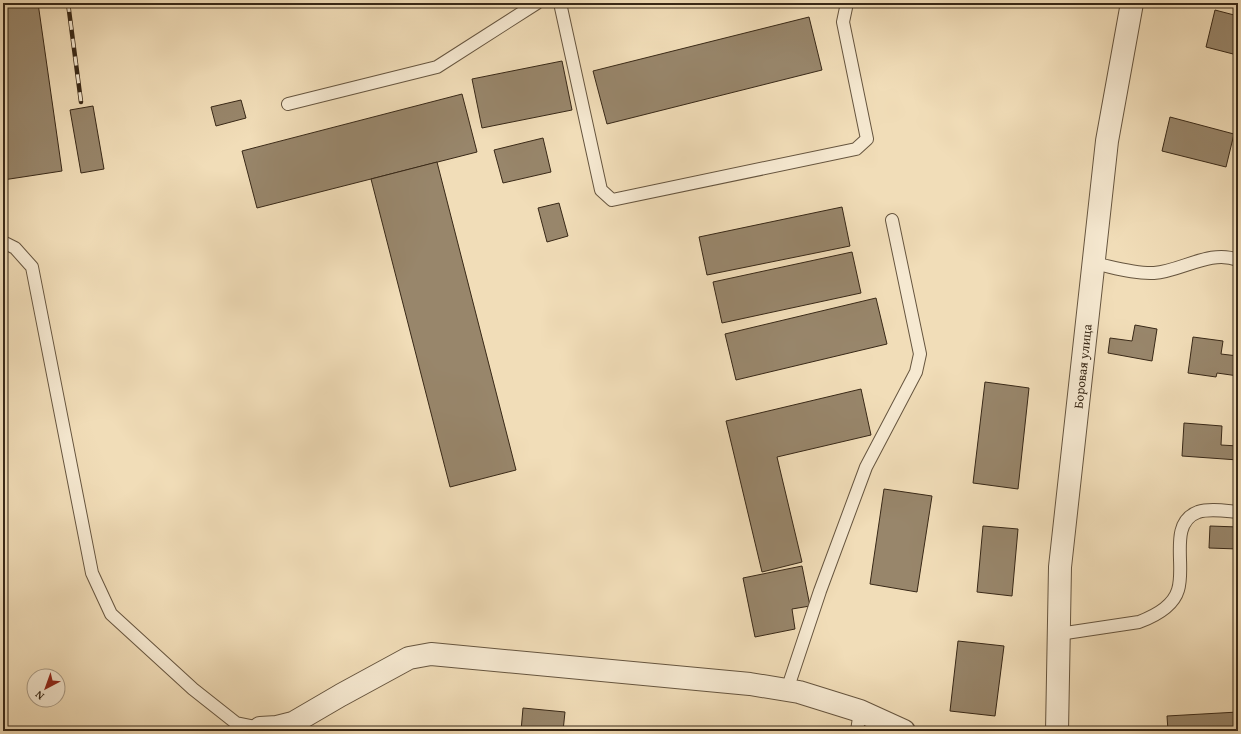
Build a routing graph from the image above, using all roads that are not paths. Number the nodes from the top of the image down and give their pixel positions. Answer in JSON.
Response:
{"nodes":[{"id":1,"x":537,"y":3,"type":"edge"},
{"id":2,"x":560,"y":3,"type":"edge"},
{"id":3,"x":847,"y":3,"type":"edge"},
{"id":4,"x":1132,"y":3,"type":"edge"},
{"id":5,"x":288,"y":104,"type":"dead end"},
{"id":6,"x":892,"y":220,"type":"dead end"},
{"id":7,"x":3,"y":242,"type":"edge"},
{"id":8,"x":1238,"y":260,"type":"edge"},
{"id":9,"x":1093,"y":263,"type":"junction"},
{"id":10,"x":1238,"y":512,"type":"edge"},
{"id":11,"x":1059,"y":634,"type":"junction"},
{"id":12,"x":787,"y":690,"type":"junction"},
{"id":13,"x":859,"y":721,"type":"edge"},
{"id":14,"x":260,"y":728,"type":"joint"},
{"id":15,"x":904,"y":731,"type":"edge"},
{"id":16,"x":1056,"y":731,"type":"edge"}],
"edges":[{"from":1,"to":5,"type":"lane"},
{"from":2,"to":3,"type":"lane"},
{"from":4,"to":9,"type":"street","name":"Боровая улица"},
{"from":6,"to":12,"type":"lane"},
{"from":7,"to":14,"type":"lane"},
{"from":8,"to":9,"type":"lane"},
{"from":9,"to":11,"type":"street","name":"Боровая улица"},
{"from":10,"to":11,"type":"lane"},
{"from":11,"to":16,"type":"street","name":"Боровая улица"},
{"from":12,"to":13,"type":"street"},
{"from":12,"to":14,"type":"street"},
{"from":13,"to":15,"type":"street"}]}
